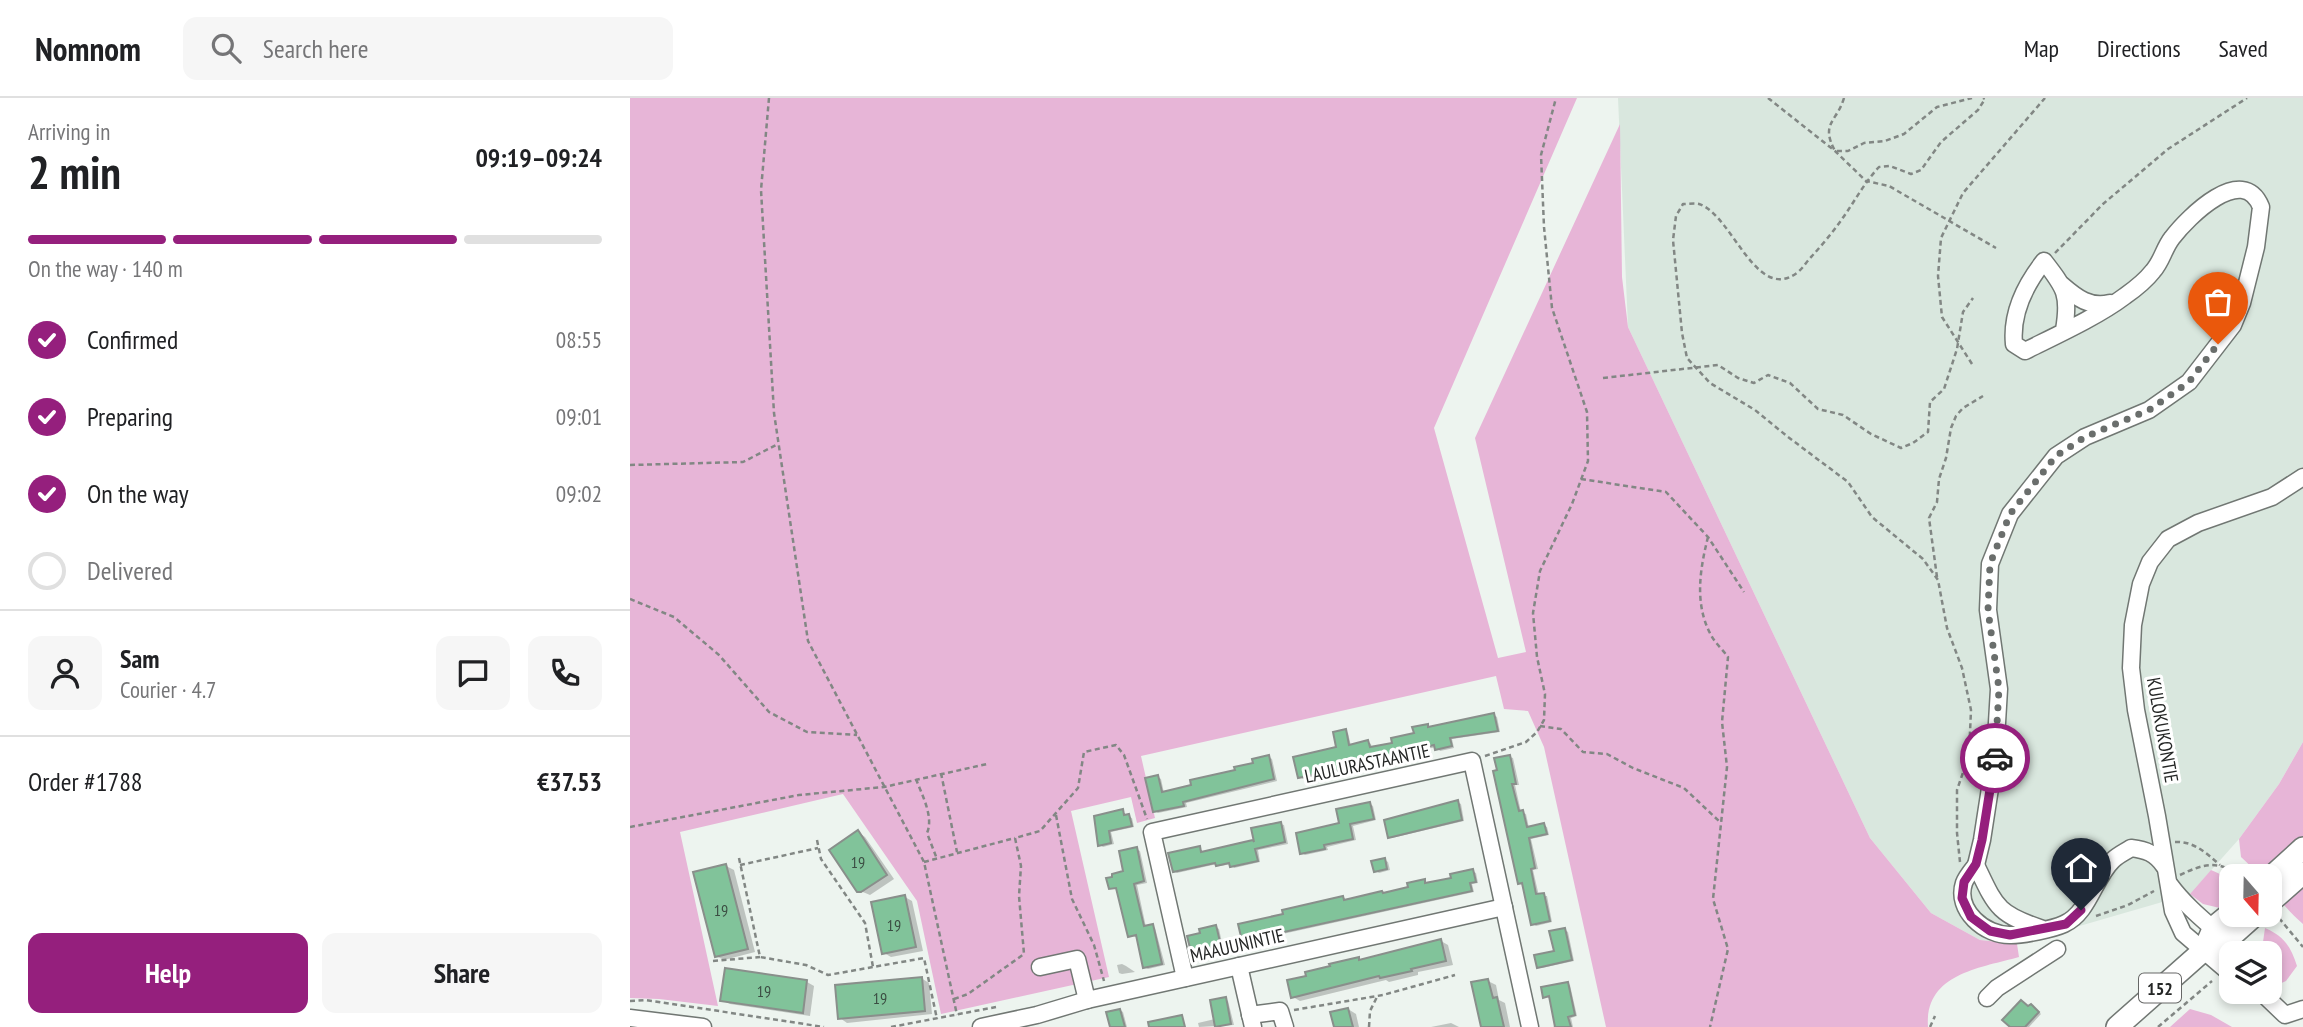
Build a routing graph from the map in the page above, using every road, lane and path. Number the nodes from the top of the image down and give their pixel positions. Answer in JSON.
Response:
{"nodes":[{"id":1,"x":769,"y":98,"type":"edge"},
{"id":2,"x":1556,"y":98,"type":"edge"},
{"id":3,"x":1768,"y":98,"type":"edge"},
{"id":4,"x":1844,"y":98,"type":"edge"},
{"id":5,"x":1972,"y":98,"type":"edge"},
{"id":6,"x":1983,"y":98,"type":"edge"},
{"id":7,"x":2045,"y":98,"type":"edge"},
{"id":8,"x":2247,"y":98,"type":"edge"},
{"id":9,"x":1835,"y":151,"type":"junction"},
{"id":10,"x":1866,"y":181,"type":"junction"},
{"id":11,"x":1950,"y":221,"type":"junction"},
{"id":12,"x":1996,"y":248,"type":"dead end"},
{"id":13,"x":2044,"y":261,"type":"junction"},
{"id":14,"x":2062,"y":285,"type":"junction"},
{"id":15,"x":1973,"y":298,"type":"dead end"},
{"id":16,"x":2119,"y":300,"type":"junction"},
{"id":17,"x":2064,"y":330,"type":"junction"},
{"id":18,"x":1958,"y":342,"type":"junction"},
{"id":19,"x":1972,"y":364,"type":"dead end"},
{"id":20,"x":1696,"y":368,"type":"junction"},
{"id":21,"x":1603,"y":377,"type":"dead end"},
{"id":22,"x":1983,"y":396,"type":"dead end"},
{"id":23,"x":778,"y":444,"type":"junction"},
{"id":24,"x":630,"y":465,"type":"edge"},
{"id":25,"x":2303,"y":477,"type":"edge"},
{"id":26,"x":1581,"y":479,"type":"junction"},
{"id":27,"x":1708,"y":537,"type":"junction"},
{"id":28,"x":1938,"y":580,"type":"junction"},
{"id":29,"x":1744,"y":592,"type":"dead end"},
{"id":30,"x":630,"y":599,"type":"edge"},
{"id":31,"x":1540,"y":726,"type":"junction"},
{"id":32,"x":857,"y":735,"type":"junction"},
{"id":33,"x":1472,"y":761,"type":"junction"},
{"id":34,"x":987,"y":764,"type":"dead end"},
{"id":35,"x":941,"y":773,"type":"junction"},
{"id":36,"x":916,"y":779,"type":"junction"},
{"id":37,"x":884,"y":787,"type":"junction"},
{"id":38,"x":1056,"y":815,"type":"junction"},
{"id":39,"x":1721,"y":823,"type":"junction"},
{"id":40,"x":630,"y":827,"type":"edge"},
{"id":41,"x":1152,"y":832,"type":"junction"},
{"id":42,"x":1016,"y":838,"type":"junction"},
{"id":43,"x":817,"y":840,"type":"dead end"},
{"id":44,"x":2161,"y":842,"type":"junction"},
{"id":45,"x":818,"y":848,"type":"junction"},
{"id":46,"x":2303,"y":848,"type":"edge"},
{"id":47,"x":958,"y":853,"type":"junction"},
{"id":48,"x":739,"y":858,"type":"dead end"},
{"id":49,"x":937,"y":859,"type":"junction"},
{"id":50,"x":924,"y":862,"type":"junction"},
{"id":51,"x":1976,"y":864,"type":"junction"},
{"id":52,"x":2219,"y":864,"type":"edge"},
{"id":53,"x":740,"y":865,"type":"junction"},
{"id":54,"x":2219,"y":866,"type":"edge"},
{"id":55,"x":2282,"y":867,"type":"edge"},
{"id":56,"x":2303,"y":873,"type":"edge"},
{"id":57,"x":2165,"y":874,"type":"junction"},
{"id":58,"x":1964,"y":882,"type":"junction"},
{"id":59,"x":2282,"y":900,"type":"edge"},
{"id":60,"x":1504,"y":907,"type":"junction"},
{"id":61,"x":2282,"y":920,"type":"edge"},
{"id":62,"x":2066,"y":924,"type":"junction"},
{"id":63,"x":2240,"y":928,"type":"edge"},
{"id":64,"x":2043,"y":929,"type":"junction"},
{"id":65,"x":2227,"y":940,"type":"edge"},
{"id":66,"x":2303,"y":947,"type":"edge"},
{"id":67,"x":2057,"y":949,"type":"dead end"},
{"id":68,"x":2204,"y":950,"type":"junction"},
{"id":69,"x":760,"y":957,"type":"junction"},
{"id":70,"x":713,"y":961,"type":"dead end"},
{"id":71,"x":2219,"y":964,"type":"edge"},
{"id":72,"x":1239,"y":966,"type":"junction"},
{"id":73,"x":873,"y":967,"type":"junction"},
{"id":74,"x":1040,"y":967,"type":"dead end"},
{"id":75,"x":1455,"y":975,"type":"dead end"},
{"id":76,"x":1185,"y":978,"type":"junction"},
{"id":77,"x":1104,"y":981,"type":"dead end"},
{"id":78,"x":2212,"y":981,"type":"dead end"},
{"id":79,"x":1378,"y":996,"type":"junction"},
{"id":80,"x":1987,"y":998,"type":"dead end"},
{"id":81,"x":954,"y":999,"type":"junction"},
{"id":82,"x":1087,"y":1000,"type":"junction"},
{"id":83,"x":630,"y":1001,"type":"edge"},
{"id":84,"x":2274,"y":1004,"type":"edge"},
{"id":85,"x":2303,"y":1009,"type":"edge"},
{"id":86,"x":957,"y":1015,"type":"dead end"},
{"id":87,"x":1935,"y":1016,"type":"dead end"},
{"id":88,"x":630,"y":1018,"type":"edge"},
{"id":89,"x":937,"y":1019,"type":"dead end"},
{"id":90,"x":1283,"y":1019,"type":"edge"},
{"id":91,"x":1038,"y":1021,"type":"edge"},
{"id":92,"x":1251,"y":1021,"type":"edge"},
{"id":93,"x":703,"y":1027,"type":"edge"},
{"id":94,"x":824,"y":1027,"type":"edge"},
{"id":95,"x":981,"y":1027,"type":"edge"},
{"id":96,"x":1369,"y":1027,"type":"edge"},
{"id":97,"x":1530,"y":1027,"type":"edge"},
{"id":98,"x":1710,"y":1027,"type":"edge"},
{"id":99,"x":1930,"y":1027,"type":"edge"},
{"id":100,"x":2117,"y":1027,"type":"edge"},
{"id":101,"x":2158,"y":1027,"type":"edge"}],
"edges":[{"from":1,"to":23,"type":"path"},
{"from":2,"to":26,"type":"path"},
{"from":3,"to":9,"type":"path"},
{"from":4,"to":9,"type":"path"},
{"from":5,"to":9,"type":"path"},
{"from":6,"to":10,"type":"path"},
{"from":7,"to":11,"type":"path"},
{"from":8,"to":13,"type":"path"},
{"from":9,"to":10,"type":"path"},
{"from":10,"to":11,"type":"path"},
{"from":10,"to":20,"type":"path"},
{"from":11,"to":12,"type":"path"},
{"from":11,"to":18,"type":"path"},
{"from":13,"to":14,"type":"street"},
{"from":13,"to":17,"type":"street"},
{"from":14,"to":16,"type":"street"},
{"from":14,"to":17,"type":"street"},
{"from":15,"to":18,"type":"path"},
{"from":16,"to":17,"type":"street"},
{"from":16,"to":51,"type":"street"},
{"from":18,"to":19,"type":"path"},
{"from":18,"to":20,"type":"path"},
{"from":20,"to":21,"type":"path"},
{"from":20,"to":28,"type":"path"},
{"from":22,"to":28,"type":"path"},
{"from":23,"to":24,"type":"path"},
{"from":23,"to":32,"type":"path"},
{"from":25,"to":44,"type":"street","name":"KULOKUKONTIE"},
{"from":26,"to":27,"type":"path"},
{"from":26,"to":31,"type":"path"},
{"from":27,"to":29,"type":"path"},
{"from":27,"to":39,"type":"path"},
{"from":28,"to":58,"type":"path"},
{"from":30,"to":32,"type":"path"},
{"from":31,"to":33,"type":"path"},
{"from":31,"to":39,"type":"path"},
{"from":32,"to":37,"type":"path"},
{"from":33,"to":41,"type":"street","name":"LAULURASTAANTIE"},
{"from":33,"to":60,"type":"street"},
{"from":34,"to":35,"type":"path"},
{"from":35,"to":36,"type":"path"},
{"from":35,"to":47,"type":"path"},
{"from":36,"to":37,"type":"path"},
{"from":36,"to":49,"type":"path"},
{"from":37,"to":40,"type":"path"},
{"from":37,"to":50,"type":"path"},
{"from":38,"to":41,"type":"path"},
{"from":38,"to":42,"type":"path"},
{"from":38,"to":77,"type":"path"},
{"from":39,"to":98,"type":"path"},
{"from":41,"to":76,"type":"street"},
{"from":42,"to":47,"type":"path"},
{"from":42,"to":81,"type":"path"},
{"from":43,"to":45,"type":"path"},
{"from":44,"to":52,"type":"path"},
{"from":44,"to":57,"type":"street","name":"KULOKUKONTIE"},
{"from":45,"to":53,"type":"path"},
{"from":45,"to":73,"type":"path"},
{"from":46,"to":55,"type":"main road"},
{"from":47,"to":49,"type":"path"},
{"from":48,"to":53,"type":"path"},
{"from":49,"to":50,"type":"path"},
{"from":50,"to":81,"type":"path"},
{"from":51,"to":58,"type":"street"},
{"from":51,"to":64,"type":"street"},
{"from":53,"to":69,"type":"path"},
{"from":54,"to":57,"type":"path"},
{"from":56,"to":59,"type":"main road"},
{"from":57,"to":62,"type":"path"},
{"from":57,"to":62,"type":"street"},
{"from":57,"to":65,"type":"street"},
{"from":57,"to":68,"type":"street","name":"KULOKUKONTIE"},
{"from":58,"to":64,"type":"street"},
{"from":60,"to":72,"type":"street","name":"MAAUUNINTIE"},
{"from":60,"to":97,"type":"street"},
{"from":61,"to":66,"type":"path"},
{"from":62,"to":64,"type":"street"},
{"from":63,"to":65,"type":"main road","number":"152"},
{"from":65,"to":68,"type":"main road","number":"152"},
{"from":67,"to":80,"type":"street"},
{"from":68,"to":71,"type":"street","name":"KULOKUKONTIE"},
{"from":68,"to":100,"type":"main road","number":"152"},
{"from":69,"to":70,"type":"path"},
{"from":69,"to":73,"type":"path"},
{"from":72,"to":76,"type":"street","name":"MAAUUNINTIE"},
{"from":72,"to":92,"type":"street"},
{"from":73,"to":89,"type":"path"},
{"from":74,"to":82,"type":"street"},
{"from":75,"to":79,"type":"path"},
{"from":76,"to":82,"type":"street","name":"MAAUUNINTIE"},
{"from":78,"to":101,"type":"path"},
{"from":79,"to":90,"type":"path"},
{"from":79,"to":96,"type":"path"},
{"from":81,"to":86,"type":"path"},
{"from":82,"to":91,"type":"street","name":"MAAUUNINTIE"},
{"from":83,"to":94,"type":"path"},
{"from":84,"to":85,"type":"street"},
{"from":87,"to":99,"type":"path"},
{"from":88,"to":93,"type":"street"},
{"from":90,"to":92,"type":"street"},
{"from":91,"to":95,"type":"street","name":"MAAUUNINTIE"}]}
